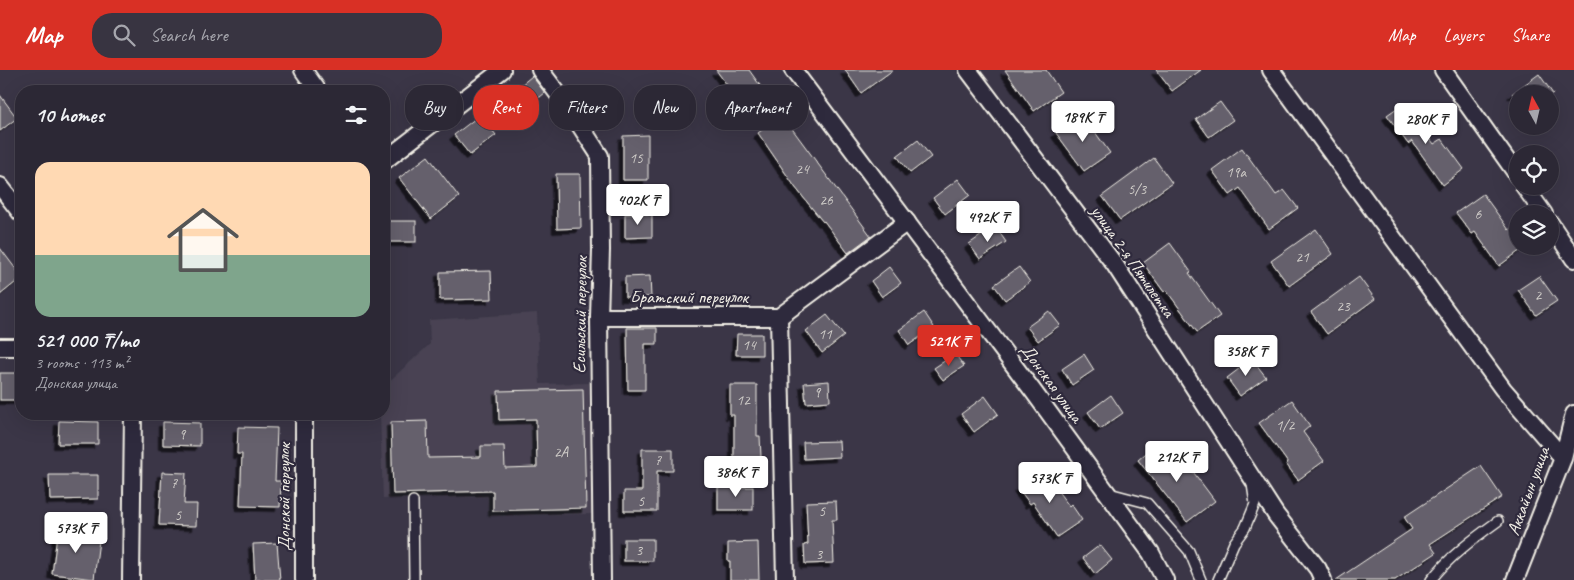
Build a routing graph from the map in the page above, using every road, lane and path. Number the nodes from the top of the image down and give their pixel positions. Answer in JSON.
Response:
{"nodes":[{"id":1,"x":302,"y":70,"type":"edge"},
{"id":2,"x":502,"y":70,"type":"edge"},
{"id":3,"x":540,"y":70,"type":"edge"},
{"id":4,"x":793,"y":70,"type":"edge"},
{"id":5,"x":968,"y":70,"type":"edge"},
{"id":6,"x":1271,"y":70,"type":"edge"},
{"id":7,"x":1443,"y":70,"type":"edge"},
{"id":8,"x":313,"y":85,"type":"edge"},
{"id":9,"x":390,"y":156,"type":"edge"},
{"id":10,"x":1509,"y":163,"type":"edge"},
{"id":11,"x":0,"y":186,"type":"edge"},
{"id":12,"x":15,"y":205,"type":"edge"},
{"id":13,"x":907,"y":222,"type":"junction"},
{"id":14,"x":1559,"y":237,"type":"edge"},
{"id":15,"x":1574,"y":260,"type":"edge"},
{"id":16,"x":599,"y":317,"type":"junction"},
{"id":17,"x":780,"y":317,"type":"junction"},
{"id":18,"x":0,"y":347,"type":"edge"},
{"id":19,"x":15,"y":347,"type":"edge"},
{"id":20,"x":1574,"y":414,"type":"edge"},
{"id":21,"x":133,"y":420,"type":"edge"},
{"id":22,"x":304,"y":420,"type":"edge"},
{"id":23,"x":1563,"y":458,"type":"junction"},
{"id":24,"x":1250,"y":474,"type":"junction"},
{"id":25,"x":1108,"y":493,"type":"junction"},
{"id":26,"x":413,"y":501,"type":"dead end"},
{"id":27,"x":1498,"y":521,"type":"dead end"},
{"id":28,"x":132,"y":580,"type":"edge"},
{"id":29,"x":304,"y":580,"type":"edge"},
{"id":30,"x":414,"y":580,"type":"edge"},
{"id":31,"x":602,"y":580,"type":"edge"},
{"id":32,"x":785,"y":580,"type":"edge"},
{"id":33,"x":1165,"y":580,"type":"edge"},
{"id":34,"x":1202,"y":580,"type":"edge"},
{"id":35,"x":1218,"y":580,"type":"edge"},
{"id":36,"x":1323,"y":580,"type":"edge"},
{"id":37,"x":1431,"y":580,"type":"edge"},
{"id":38,"x":1516,"y":580,"type":"edge"}],
"edges":[{"from":1,"to":8,"type":"street"},
{"from":2,"to":9,"type":"street"},
{"from":3,"to":16,"type":"street","name":"Есильский переулок"},
{"from":4,"to":13,"type":"street","name":"Донская улица"},
{"from":5,"to":24,"type":"street","name":"улица 2-я Пятилетка"},
{"from":6,"to":23,"type":"street"},
{"from":7,"to":10,"type":"street"},
{"from":11,"to":12,"type":"street"},
{"from":13,"to":17,"type":"street"},
{"from":13,"to":25,"type":"street","name":"Донская улица"},
{"from":14,"to":15,"type":"street"},
{"from":16,"to":17,"type":"street","name":"Братский переулок"},
{"from":16,"to":31,"type":"street","name":"Есильский переулок"},
{"from":17,"to":32,"type":"street"},
{"from":18,"to":19,"type":"street"},
{"from":20,"to":23,"type":"street","name":"Аккайын улица"},
{"from":21,"to":28,"type":"street"},
{"from":22,"to":29,"type":"street","name":"Донской переулок"},
{"from":23,"to":38,"type":"street","name":"Аккайын улица"},
{"from":24,"to":35,"type":"lane"},
{"from":24,"to":36,"type":"street","name":"улица 2-я Пятилетка"},
{"from":25,"to":33,"type":"street","name":"Донская улица"},
{"from":25,"to":34,"type":"lane"},
{"from":26,"to":30,"type":"lane"},
{"from":27,"to":37,"type":"lane"}]}
